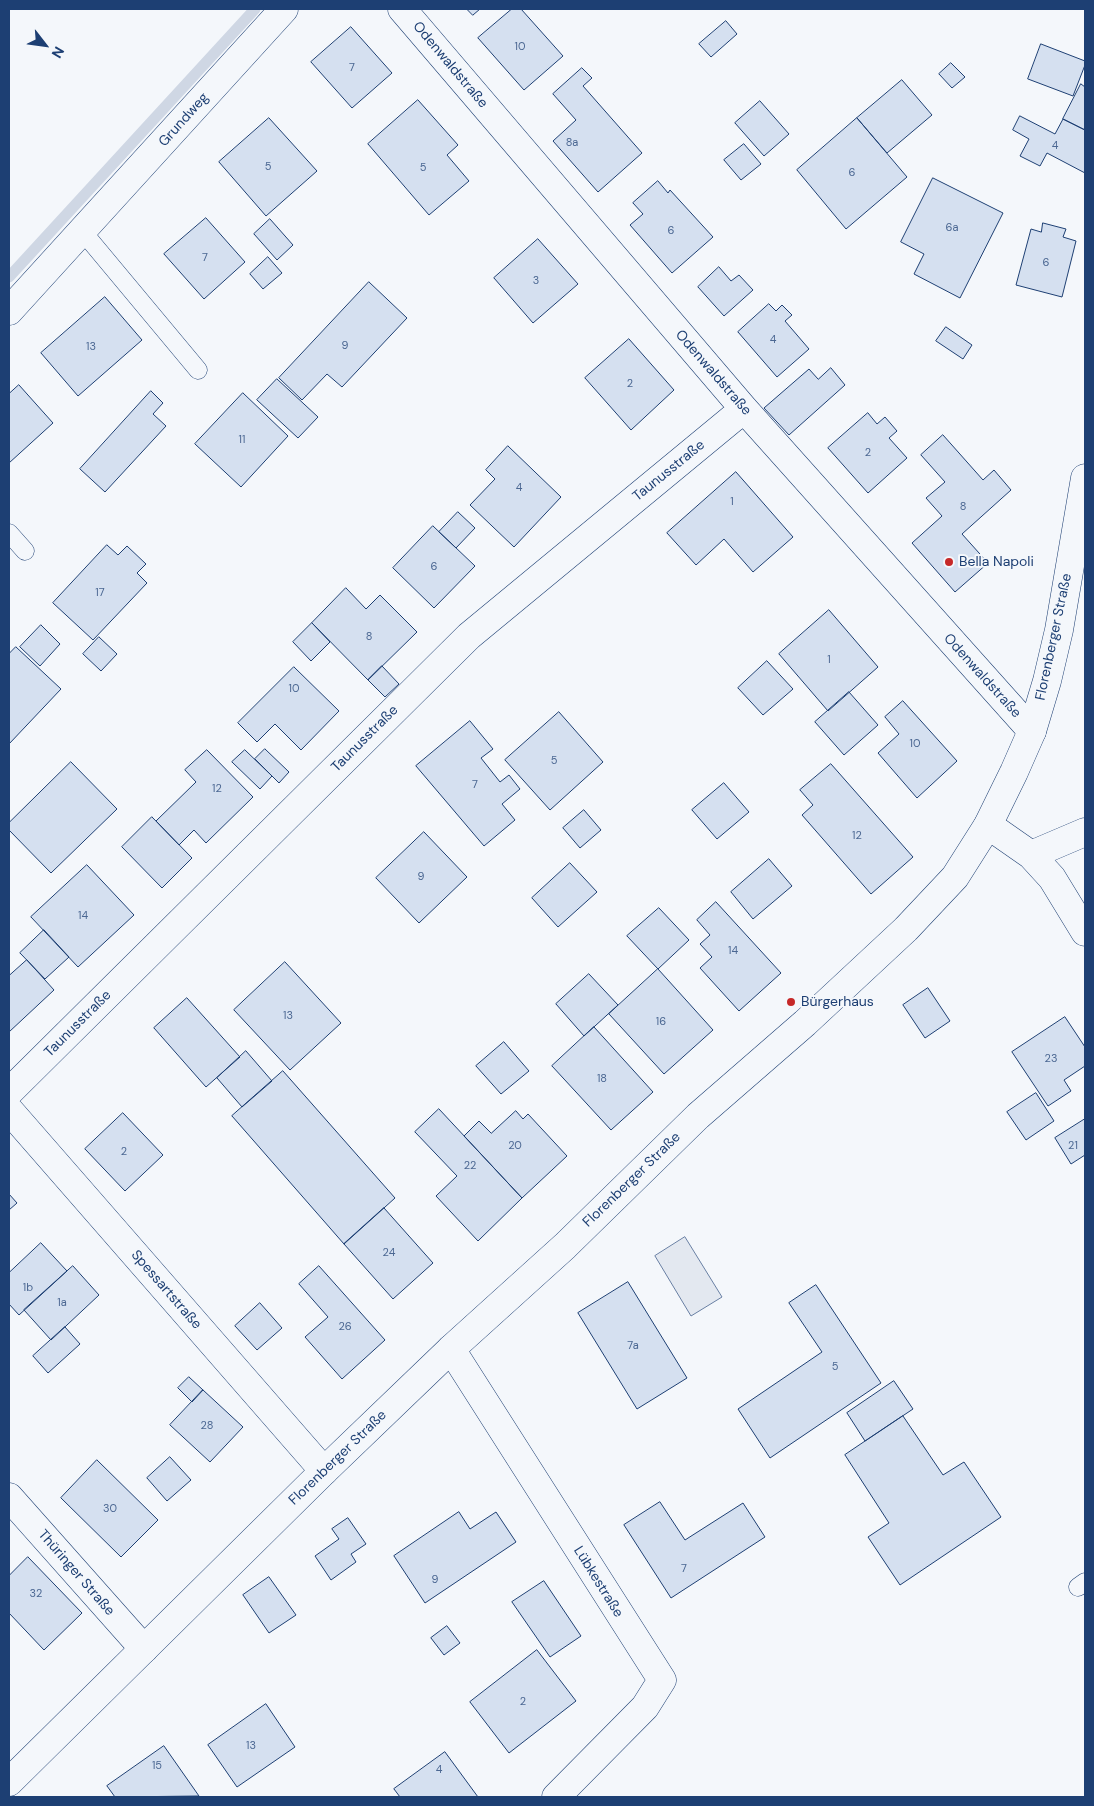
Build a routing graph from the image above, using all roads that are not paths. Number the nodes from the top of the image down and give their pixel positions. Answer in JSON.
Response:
{"nodes":[{"id":1,"x":284,"y":9,"type":"edge"},
{"id":2,"x":402,"y":9,"type":"edge"},
{"id":3,"x":83,"y":232,"type":"junction"},
{"id":4,"x":9,"y":311,"type":"edge"},
{"id":5,"x":198,"y":370,"type":"dead end"},
{"id":6,"x":744,"y":409,"type":"junction"},
{"id":7,"x":1085,"y":478,"type":"edge"},
{"id":8,"x":9,"y":533,"type":"edge"},
{"id":9,"x":26,"y":552,"type":"dead end"},
{"id":10,"x":1032,"y":731,"type":"junction"},
{"id":11,"x":988,"y":825,"type":"junction"},
{"id":12,"x":1085,"y":832,"type":"edge"},
{"id":13,"x":1031,"y":855,"type":"junction"},
{"id":14,"x":1085,"y":932,"type":"edge"},
{"id":15,"x":9,"y":1092,"type":"edge"},
{"id":16,"x":9,"y":1110,"type":"edge"},
{"id":17,"x":452,"y":1348,"type":"junction"},
{"id":18,"x":324,"y":1471,"type":"junction"},
{"id":19,"x":9,"y":1496,"type":"edge"},
{"id":20,"x":144,"y":1649,"type":"junction"},
{"id":21,"x":9,"y":1782,"type":"edge"},
{"id":22,"x":556,"y":1797,"type":"edge"}],
"edges":[{"from":1,"to":3,"type":"street","name":"Grundweg"},
{"from":2,"to":6,"type":"street","name":"Odenwaldstraße"},
{"from":3,"to":4,"type":"street","name":"Grundweg"},
{"from":3,"to":5,"type":"lane"},
{"from":6,"to":10,"type":"street","name":"Odenwaldstraße"},
{"from":6,"to":15,"type":"street","name":"Taunusstraße"},
{"from":7,"to":10,"type":"street","name":"Florenberger Straße"},
{"from":8,"to":9,"type":"lane"},
{"from":10,"to":11,"type":"street","name":"Florenberger Straße"},
{"from":11,"to":13,"type":"street"},
{"from":11,"to":17,"type":"street","name":"Florenberger Straße"},
{"from":12,"to":13,"type":"street"},
{"from":13,"to":14,"type":"street"},
{"from":16,"to":18,"type":"street","name":"Spessartstraße"},
{"from":17,"to":18,"type":"street","name":"Florenberger Straße"},
{"from":17,"to":22,"type":"street","name":"Lübkestraße"},
{"from":18,"to":20,"type":"street","name":"Florenberger Straße"},
{"from":19,"to":20,"type":"street","name":"Thüringer Straße"},
{"from":20,"to":21,"type":"street","name":"Florenberger Straße"}]}
